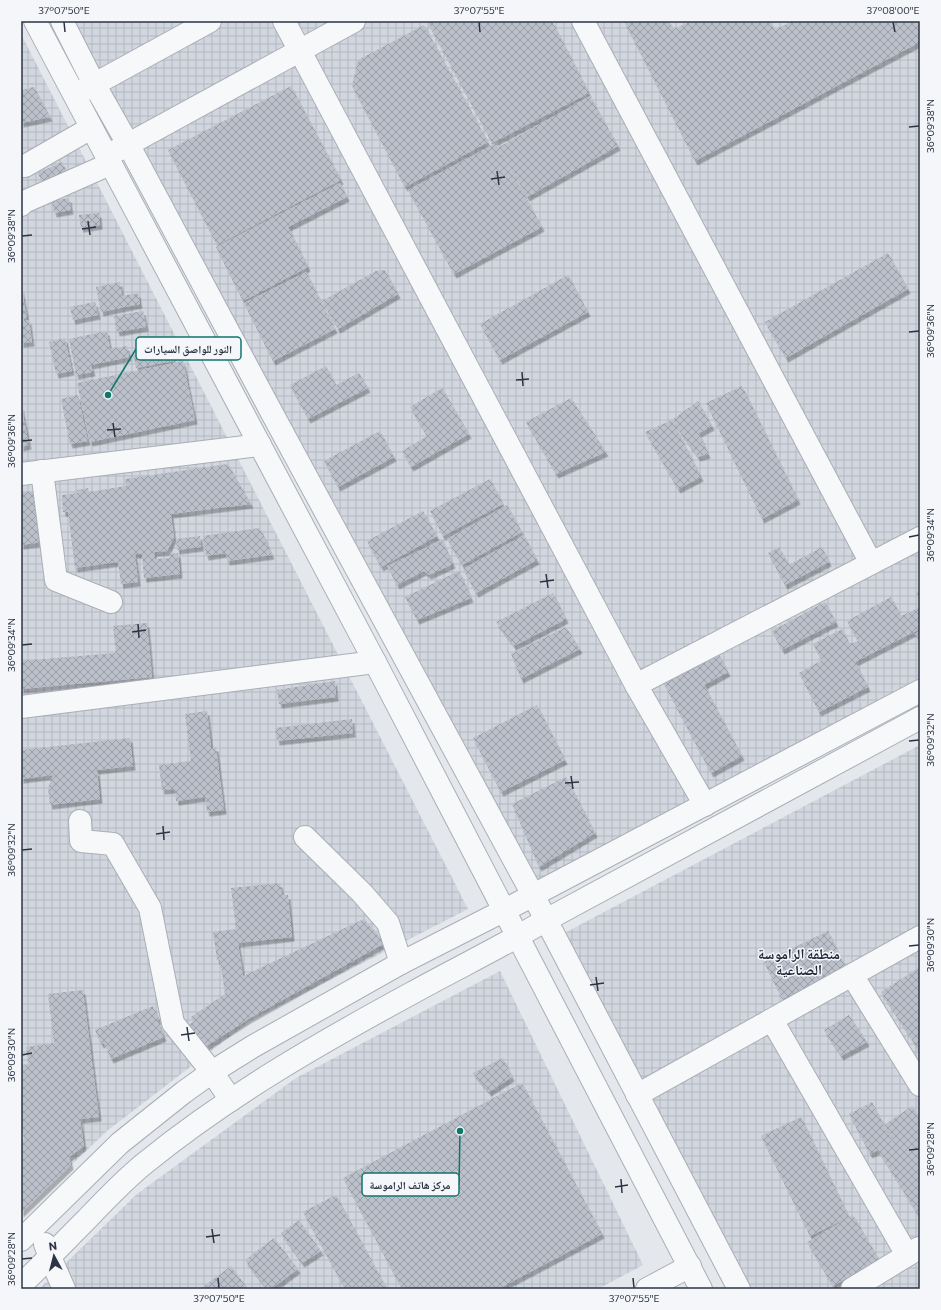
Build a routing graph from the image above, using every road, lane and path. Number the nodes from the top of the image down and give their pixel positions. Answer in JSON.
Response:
{"nodes":[{"id":1,"x":35,"y":21,"type":"edge"},
{"id":2,"x":62,"y":21,"type":"edge"},
{"id":3,"x":210,"y":21,"type":"edge"},
{"id":4,"x":284,"y":21,"type":"edge"},
{"id":5,"x":354,"y":21,"type":"edge"},
{"id":6,"x":583,"y":21,"type":"edge"},
{"id":7,"x":299,"y":50,"type":"junction"},
{"id":8,"x":94,"y":84,"type":"junction"},
{"id":9,"x":74,"y":95,"type":"junction"},
{"id":10,"x":91,"y":128,"type":"junction"},
{"id":11,"x":128,"y":144,"type":"junction"},
{"id":12,"x":108,"y":160,"type":"junction"},
{"id":13,"x":21,"y":166,"type":"edge"},
{"id":14,"x":21,"y":205,"type":"edge"},
{"id":15,"x":260,"y":445,"type":"junction"},
{"id":16,"x":31,"y":472,"type":"edge"},
{"id":17,"x":920,"y":538,"type":"edge"},
{"id":18,"x":871,"y":563,"type":"junction"},
{"id":19,"x":111,"y":602,"type":"dead end"},
{"id":20,"x":376,"y":662,"type":"junction"},
{"id":21,"x":636,"y":686,"type":"junction"},
{"id":22,"x":920,"y":691,"type":"edge"},
{"id":23,"x":21,"y":707,"type":"edge"},
{"id":24,"x":920,"y":718,"type":"edge"},
{"id":25,"x":704,"y":804,"type":"junction"},
{"id":26,"x":80,"y":821,"type":"dead end"},
{"id":27,"x":305,"y":837,"type":"dead end"},
{"id":28,"x":533,"y":895,"type":"junction"},
{"id":29,"x":505,"y":910,"type":"junction"},
{"id":30,"x":546,"y":920,"type":"junction"},
{"id":31,"x":518,"y":937,"type":"junction"},
{"id":32,"x":920,"y":938,"type":"edge"},
{"id":33,"x":401,"y":963,"type":"junction"},
{"id":34,"x":852,"y":975,"type":"junction"},
{"id":35,"x":772,"y":1020,"type":"junction"},
{"id":36,"x":212,"y":1072,"type":"junction"},
{"id":37,"x":920,"y":1085,"type":"edge"},
{"id":38,"x":637,"y":1095,"type":"junction"},
{"id":39,"x":231,"y":1100,"type":"junction"},
{"id":40,"x":38,"y":1223,"type":"junction"},
{"id":41,"x":21,"y":1240,"type":"edge"},
{"id":42,"x":914,"y":1251,"type":"edge"},
{"id":43,"x":50,"y":1257,"type":"junction"},
{"id":44,"x":690,"y":1266,"type":"junction"},
{"id":45,"x":21,"y":1286,"type":"edge"},
{"id":46,"x":64,"y":1289,"type":"edge"},
{"id":47,"x":646,"y":1289,"type":"edge"},
{"id":48,"x":701,"y":1289,"type":"edge"},
{"id":49,"x":738,"y":1289,"type":"edge"},
{"id":50,"x":852,"y":1289,"type":"edge"}],
"edges":[{"from":1,"to":9,"type":"street"},
{"from":2,"to":8,"type":"street"},
{"from":3,"to":8,"type":"street"},
{"from":4,"to":7,"type":"street"},
{"from":5,"to":7,"type":"street"},
{"from":6,"to":18,"type":"street"},
{"from":7,"to":11,"type":"street"},
{"from":7,"to":21,"type":"street"},
{"from":8,"to":9,"type":"street"},
{"from":8,"to":11,"type":"street"},
{"from":9,"to":10,"type":"street"},
{"from":10,"to":12,"type":"street"},
{"from":10,"to":13,"type":"street"},
{"from":11,"to":12,"type":"street"},
{"from":11,"to":28,"type":"street"},
{"from":12,"to":14,"type":"street"},
{"from":12,"to":15,"type":"street"},
{"from":15,"to":16,"type":"street"},
{"from":15,"to":20,"type":"street"},
{"from":16,"to":19,"type":"street"},
{"from":17,"to":18,"type":"street"},
{"from":18,"to":21,"type":"street"},
{"from":20,"to":23,"type":"street"},
{"from":20,"to":29,"type":"street"},
{"from":21,"to":25,"type":"street"},
{"from":22,"to":25,"type":"street"},
{"from":24,"to":30,"type":"street"},
{"from":25,"to":28,"type":"street"},
{"from":26,"to":36,"type":"street"},
{"from":27,"to":33,"type":"street"},
{"from":28,"to":29,"type":"street"},
{"from":28,"to":30,"type":"street"},
{"from":29,"to":31,"type":"street"},
{"from":29,"to":33,"type":"street"},
{"from":30,"to":31,"type":"street"},
{"from":30,"to":38,"type":"street"},
{"from":31,"to":39,"type":"street"},
{"from":31,"to":44,"type":"street"},
{"from":32,"to":34,"type":"street"},
{"from":33,"to":36,"type":"street"},
{"from":34,"to":35,"type":"street"},
{"from":34,"to":37,"type":"street"},
{"from":35,"to":38,"type":"street"},
{"from":35,"to":42,"type":"street"},
{"from":36,"to":39,"type":"street"},
{"from":36,"to":40,"type":"street"},
{"from":38,"to":49,"type":"street"},
{"from":39,"to":43,"type":"street"},
{"from":40,"to":41,"type":"street"},
{"from":40,"to":43,"type":"street"},
{"from":42,"to":50,"type":"street"},
{"from":43,"to":45,"type":"street"},
{"from":43,"to":46,"type":"street"},
{"from":44,"to":47,"type":"street"},
{"from":44,"to":48,"type":"street"}]}
